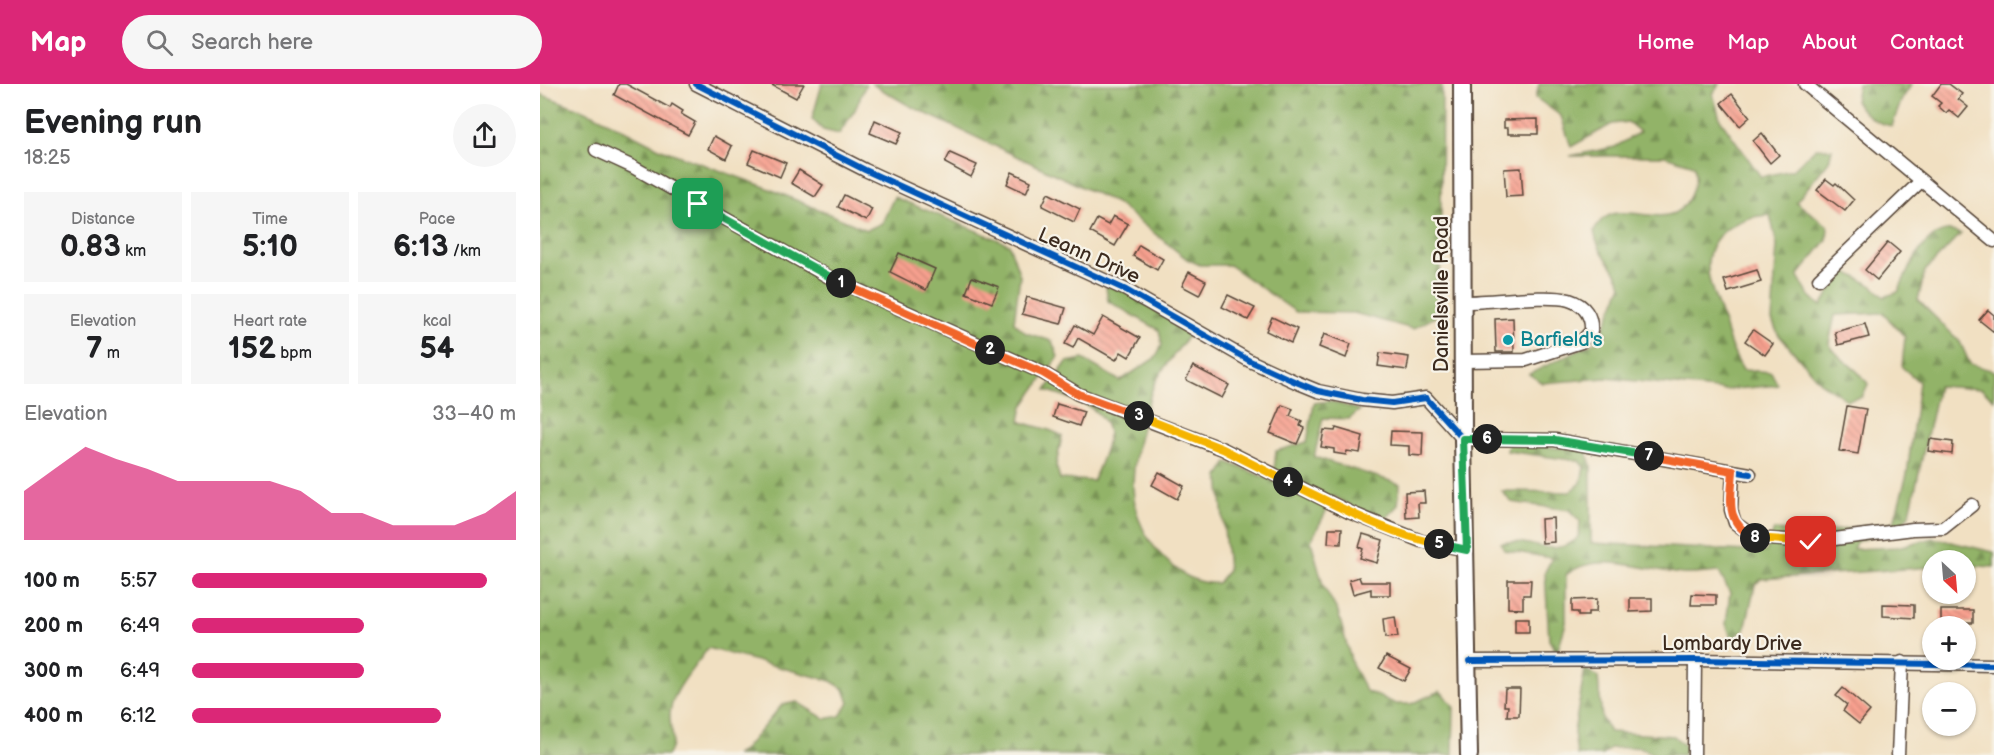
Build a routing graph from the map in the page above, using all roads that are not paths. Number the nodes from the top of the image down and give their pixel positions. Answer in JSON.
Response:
{"nodes":[{"id":1,"x":696,"y":84,"type":"edge"},
{"id":2,"x":1462,"y":84,"type":"edge"},
{"id":3,"x":1805,"y":84,"type":"edge"},
{"id":4,"x":596,"y":150,"type":"dead end"},
{"id":5,"x":1920,"y":182,"type":"junction"},
{"id":6,"x":1994,"y":241,"type":"edge"},
{"id":7,"x":1819,"y":279,"type":"dead end"},
{"id":8,"x":1463,"y":302,"type":"junction"},
{"id":9,"x":1462,"y":361,"type":"junction"},
{"id":10,"x":1463,"y":439,"type":"junction"},
{"id":11,"x":1733,"y":471,"type":"junction"},
{"id":12,"x":1750,"y":474,"type":"dead end"},
{"id":13,"x":1972,"y":505,"type":"dead end"},
{"id":14,"x":1467,"y":550,"type":"junction"},
{"id":15,"x":1695,"y":660,"type":"junction"},
{"id":16,"x":1469,"y":661,"type":"junction"},
{"id":17,"x":1902,"y":662,"type":"junction"},
{"id":18,"x":1994,"y":664,"type":"edge"},
{"id":19,"x":1469,"y":755,"type":"edge"},
{"id":20,"x":1694,"y":755,"type":"edge"},
{"id":21,"x":1898,"y":755,"type":"edge"}],
"edges":[{"from":1,"to":10,"type":"street","name":"Leann Drive"},
{"from":2,"to":8,"type":"main road","name":"Danielsville Road"},
{"from":3,"to":5,"type":"street"},
{"from":4,"to":14,"type":"street"},
{"from":5,"to":6,"type":"street"},
{"from":5,"to":7,"type":"street"},
{"from":8,"to":9,"type":"main road","name":"Danielsville Road"},
{"from":8,"to":9,"type":"street"},
{"from":9,"to":10,"type":"main road","name":"Danielsville Road"},
{"from":10,"to":11,"type":"street"},
{"from":10,"to":14,"type":"main road","name":"Danielsville Road"},
{"from":11,"to":12,"type":"street"},
{"from":11,"to":13,"type":"street"},
{"from":14,"to":16,"type":"main road","name":"Danielsville Road"},
{"from":15,"to":16,"type":"street","name":"Lombardy Drive"},
{"from":15,"to":17,"type":"street","name":"Lombardy Drive"},
{"from":15,"to":20,"type":"street"},
{"from":16,"to":19,"type":"main road","name":"Danielsville Road"},
{"from":17,"to":18,"type":"street","name":"Lombardy Drive"},
{"from":17,"to":21,"type":"street"}]}
